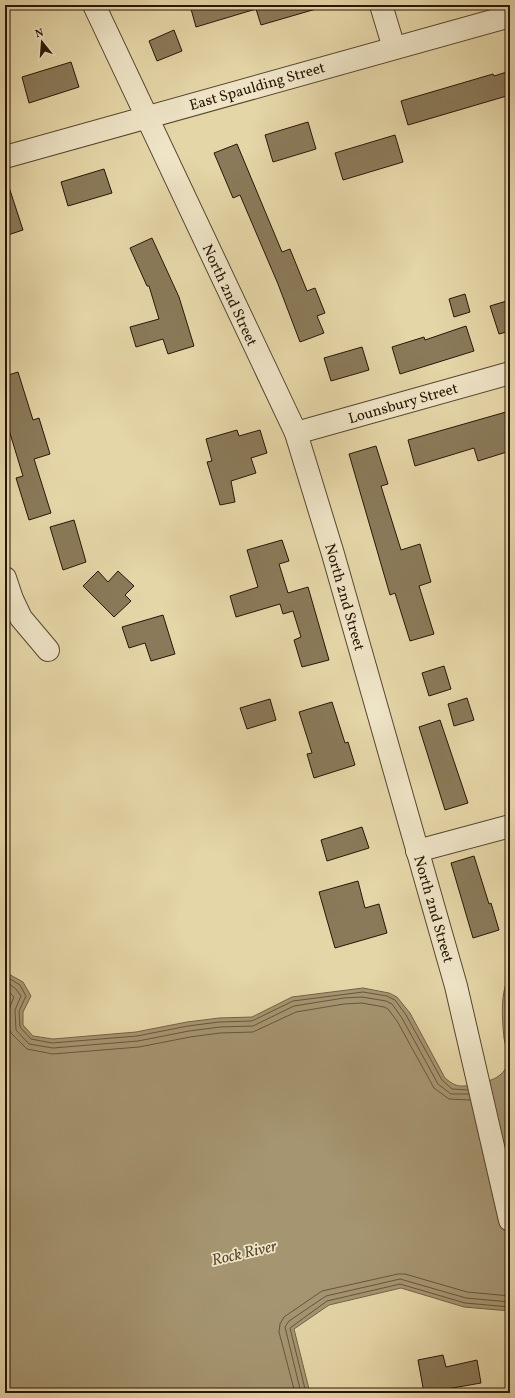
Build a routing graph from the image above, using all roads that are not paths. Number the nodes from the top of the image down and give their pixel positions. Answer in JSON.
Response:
{"nodes":[{"id":1,"x":94,"y":5,"type":"edge"},
{"id":2,"x":381,"y":5,"type":"edge"},
{"id":3,"x":510,"y":16,"type":"edge"},
{"id":4,"x":394,"y":48,"type":"junction"},
{"id":5,"x":147,"y":117,"type":"junction"},
{"id":6,"x":5,"y":158,"type":"edge"},
{"id":7,"x":510,"y":373,"type":"edge"},
{"id":8,"x":296,"y":433,"type":"junction"},
{"id":9,"x":5,"y":578,"type":"edge"},
{"id":10,"x":48,"y":650,"type":"dead end"},
{"id":11,"x":510,"y":826,"type":"edge"},
{"id":12,"x":417,"y":851,"type":"junction"},
{"id":13,"x":510,"y":1220,"type":"edge"}],
"edges":[{"from":1,"to":5,"type":"street","name":"North 2nd Street"},
{"from":2,"to":4,"type":"street"},
{"from":3,"to":4,"type":"street","name":"East Spaulding Street"},
{"from":4,"to":5,"type":"street","name":"East Spaulding Street"},
{"from":5,"to":6,"type":"street","name":"East Spaulding Street"},
{"from":5,"to":8,"type":"street","name":"North 2nd Street"},
{"from":7,"to":8,"type":"street","name":"Lounsbury Street"},
{"from":8,"to":12,"type":"street","name":"North 2nd Street"},
{"from":9,"to":10,"type":"street"},
{"from":11,"to":12,"type":"street"},
{"from":12,"to":13,"type":"street","name":"North 2nd Street"}]}
